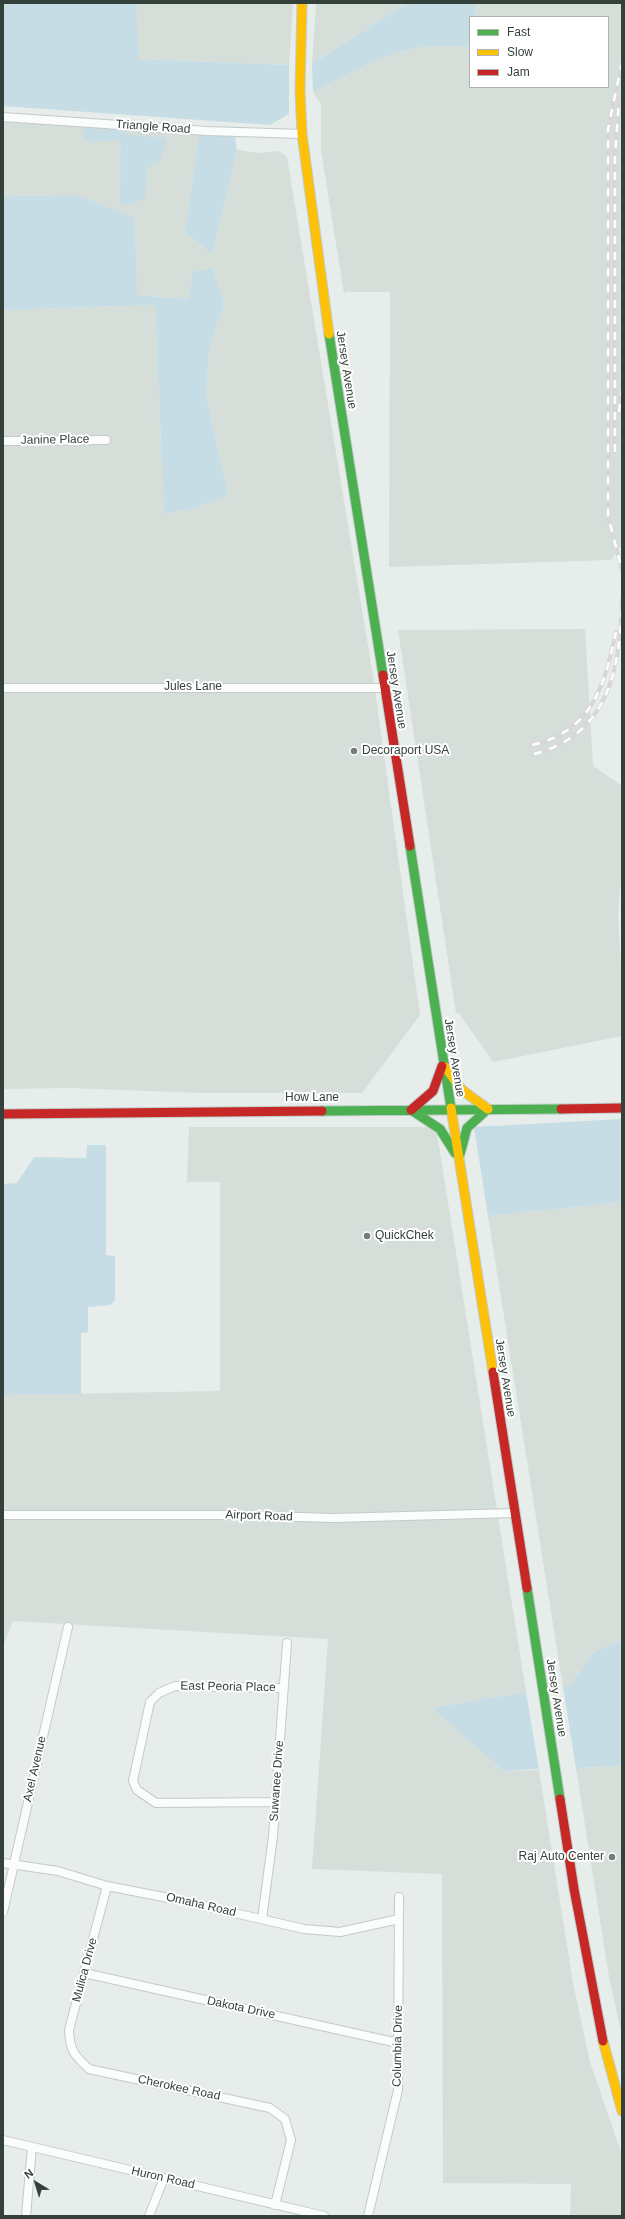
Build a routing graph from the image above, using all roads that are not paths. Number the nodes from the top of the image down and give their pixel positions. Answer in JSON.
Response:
{"nodes":[{"id":1,"x":302,"y":3,"type":"edge"},
{"id":2,"x":3,"y":116,"type":"edge"},
{"id":3,"x":302,"y":134,"type":"junction"},
{"id":4,"x":106,"y":440,"type":"dead end"},
{"id":5,"x":3,"y":441,"type":"edge"},
{"id":6,"x":3,"y":688,"type":"edge"},
{"id":7,"x":383,"y":688,"type":"junction"},
{"id":8,"x":443,"y":1063,"type":"junction"},
{"id":9,"x":622,"y":1108,"type":"edge"},
{"id":10,"x":451,"y":1109,"type":"junction"},
{"id":11,"x":488,"y":1109,"type":"junction"},
{"id":12,"x":411,"y":1110,"type":"junction"},
{"id":13,"x":3,"y":1114,"type":"edge"},
{"id":14,"x":459,"y":1160,"type":"junction"},
{"id":15,"x":514,"y":1513,"type":"junction"},
{"id":16,"x":3,"y":1515,"type":"edge"},
{"id":17,"x":68,"y":1627,"type":"dead end"},
{"id":18,"x":287,"y":1643,"type":"dead end"},
{"id":19,"x":284,"y":1688,"type":"junction"},
{"id":20,"x":276,"y":1802,"type":"junction"},
{"id":21,"x":3,"y":1864,"type":"edge"},
{"id":22,"x":14,"y":1865,"type":"junction"},
{"id":23,"x":107,"y":1886,"type":"junction"},
{"id":24,"x":399,"y":1897,"type":"dead end"},
{"id":25,"x":3,"y":1912,"type":"edge"},
{"id":26,"x":262,"y":1919,"type":"junction"},
{"id":27,"x":399,"y":1919,"type":"junction"},
{"id":28,"x":84,"y":1973,"type":"junction"},
{"id":29,"x":398,"y":2043,"type":"junction"},
{"id":30,"x":74,"y":2055,"type":"joint"},
{"id":31,"x":622,"y":2111,"type":"edge"},
{"id":32,"x":3,"y":2140,"type":"edge"},
{"id":33,"x":32,"y":2147,"type":"junction"},
{"id":34,"x":164,"y":2178,"type":"junction"},
{"id":35,"x":275,"y":2204,"type":"junction"},
{"id":36,"x":26,"y":2216,"type":"edge"},
{"id":37,"x":149,"y":2216,"type":"edge"},
{"id":38,"x":324,"y":2216,"type":"edge"},
{"id":39,"x":368,"y":2216,"type":"edge"}],
"edges":[{"from":1,"to":3,"type":"main road","name":"Jersey Avenue"},
{"from":2,"to":3,"type":"street","name":"Triangle Road"},
{"from":3,"to":7,"type":"main road","name":"Jersey Avenue"},
{"from":4,"to":5,"type":"street","name":"Janine Place"},
{"from":6,"to":7,"type":"street","name":"Jules Lane"},
{"from":7,"to":8,"type":"main road","name":"Jersey Avenue"},
{"from":8,"to":10,"type":"main road","name":"Jersey Avenue"},
{"from":8,"to":11,"type":"main road"},
{"from":8,"to":12,"type":"main road"},
{"from":9,"to":11,"type":"main road","name":"How Lane"},
{"from":10,"to":11,"type":"main road","name":"How Lane"},
{"from":10,"to":12,"type":"main road","name":"How Lane"},
{"from":10,"to":14,"type":"main road","name":"Jersey Avenue"},
{"from":11,"to":14,"type":"main road"},
{"from":12,"to":13,"type":"main road","name":"How Lane"},
{"from":12,"to":14,"type":"main road"},
{"from":14,"to":15,"type":"main road","name":"Jersey Avenue"},
{"from":15,"to":16,"type":"street","name":"Airport Road"},
{"from":15,"to":31,"type":"main road","name":"Jersey Avenue"},
{"from":17,"to":22,"type":"street","name":"Axel Avenue"},
{"from":18,"to":19,"type":"street","name":"Suwanee Drive"},
{"from":19,"to":20,"type":"street","name":"Suwanee Drive"},
{"from":19,"to":20,"type":"street","name":"East Peoria Place"},
{"from":20,"to":26,"type":"street","name":"Suwanee Drive"},
{"from":21,"to":22,"type":"street","name":"Omaha Road"},
{"from":22,"to":23,"type":"street","name":"Omaha Road"},
{"from":22,"to":25,"type":"street","name":"Axel Avenue"},
{"from":23,"to":26,"type":"street","name":"Omaha Road"},
{"from":23,"to":28,"type":"street","name":"Mulica Drive"},
{"from":24,"to":27,"type":"street","name":"Columbia Drive"},
{"from":26,"to":27,"type":"street","name":"Omaha Road"},
{"from":27,"to":29,"type":"street","name":"Columbia Drive"},
{"from":28,"to":29,"type":"street","name":"Dakota Drive"},
{"from":28,"to":30,"type":"street","name":"Mulica Drive"},
{"from":29,"to":39,"type":"street","name":"Columbia Drive"},
{"from":30,"to":35,"type":"street","name":"Cherokee Road"},
{"from":32,"to":33,"type":"street","name":"Huron Road"},
{"from":33,"to":34,"type":"street","name":"Huron Road"},
{"from":33,"to":36,"type":"street"},
{"from":34,"to":35,"type":"street","name":"Huron Road"},
{"from":34,"to":37,"type":"street"},
{"from":35,"to":38,"type":"street","name":"Huron Road"}]}
